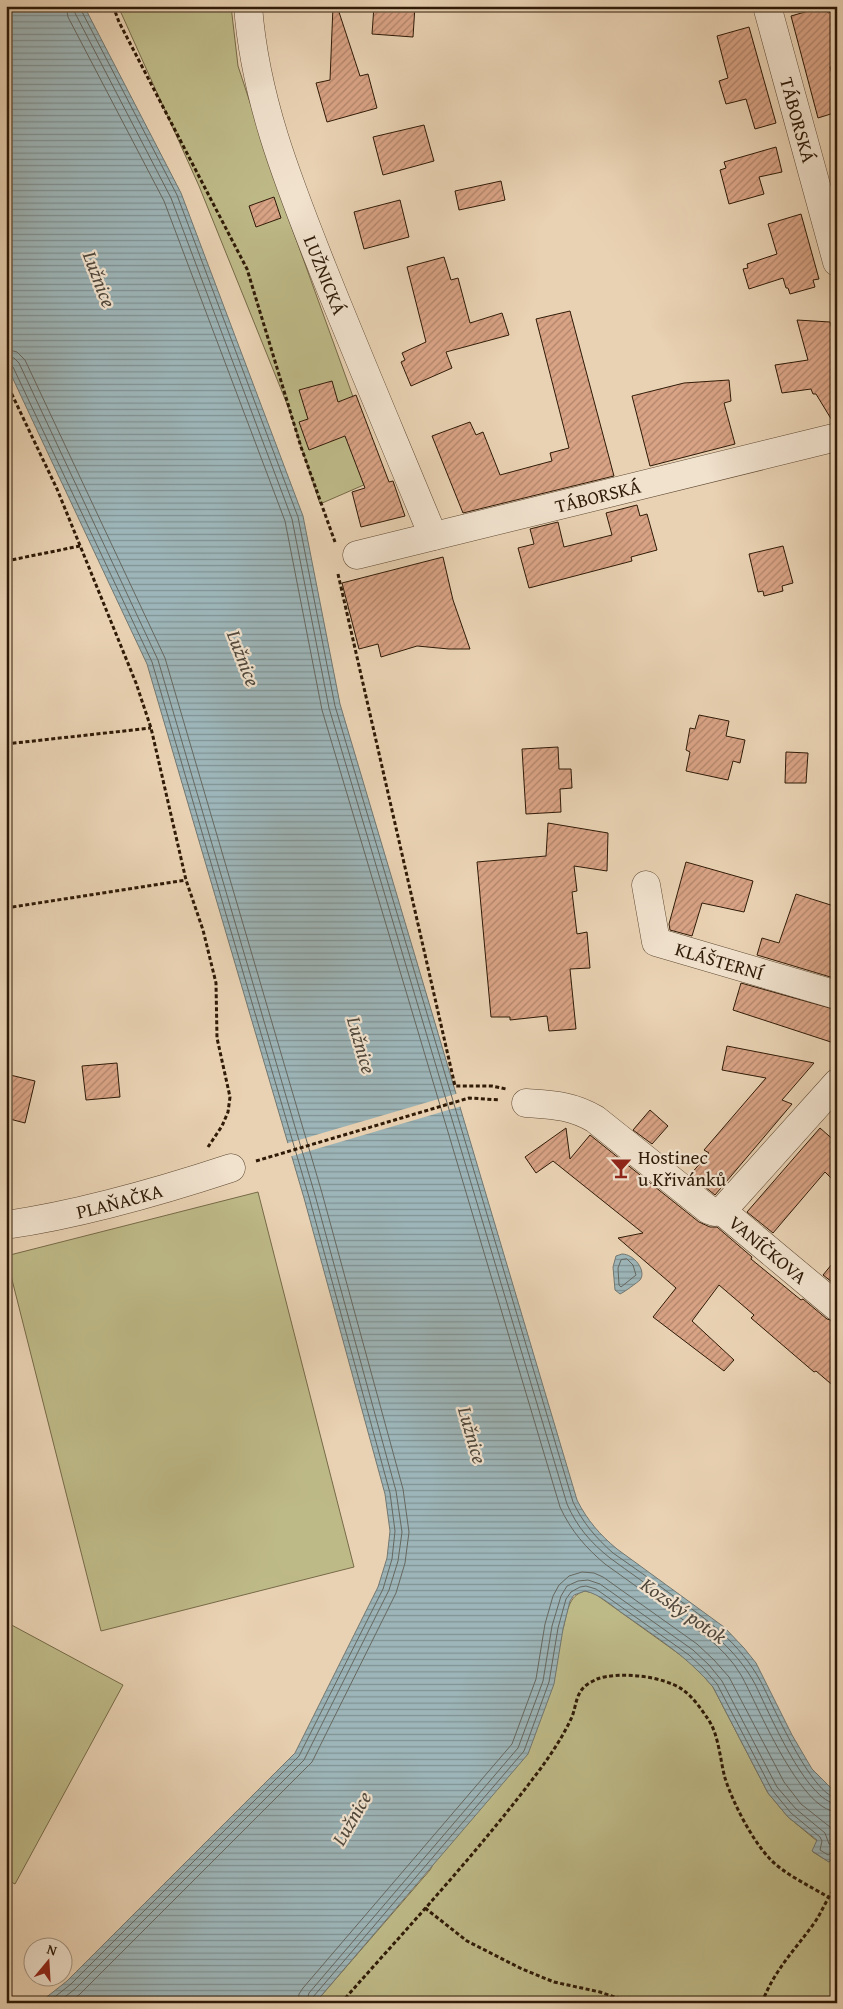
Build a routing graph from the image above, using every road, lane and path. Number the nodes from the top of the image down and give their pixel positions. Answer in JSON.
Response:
{"nodes":[{"id":1,"x":113,"y":6,"type":"edge"},
{"id":2,"x":248,"y":6,"type":"edge"},
{"id":3,"x":767,"y":6,"type":"edge"},
{"id":4,"x":837,"y":262,"type":"edge"},
{"id":5,"x":6,"y":382,"type":"edge"},
{"id":6,"x":837,"y":437,"type":"edge"},
{"id":7,"x":434,"y":536,"type":"junction"},
{"id":8,"x":80,"y":546,"type":"junction"},
{"id":9,"x":6,"y":561,"type":"edge"},
{"id":10,"x":351,"y":561,"type":"junction"},
{"id":11,"x":151,"y":728,"type":"junction"},
{"id":12,"x":6,"y":744,"type":"edge"},
{"id":13,"x":186,"y":880,"type":"junction"},
{"id":14,"x":646,"y":885,"type":"dead end"},
{"id":15,"x":6,"y":908,"type":"edge"},
{"id":16,"x":837,"y":995,"type":"edge"},
{"id":17,"x":837,"y":1083,"type":"edge"},
{"id":18,"x":517,"y":1096,"type":"junction"},
{"id":19,"x":207,"y":1148,"type":"dead end"},
{"id":20,"x":277,"y":1155,"type":"dead end"},
{"id":21,"x":231,"y":1168,"type":"dead end"},
{"id":22,"x":722,"y":1210,"type":"junction"},
{"id":23,"x":6,"y":1226,"type":"edge"},
{"id":24,"x":837,"y":1307,"type":"edge"},
{"id":25,"x":837,"y":1886,"type":"edge"},
{"id":26,"x":828,"y":1897,"type":"junction"},
{"id":27,"x":425,"y":1908,"type":"junction"},
{"id":28,"x":341,"y":2003,"type":"edge"},
{"id":29,"x":632,"y":2003,"type":"edge"},
{"id":30,"x":762,"y":2003,"type":"edge"}],
"edges":[{"from":1,"to":10,"type":"path"},
{"from":2,"to":7,"type":"street","name":"LUŽNICKÁ"},
{"from":3,"to":4,"type":"street","name":"TÁBORSKÁ"},
{"from":5,"to":8,"type":"path"},
{"from":6,"to":7,"type":"street","name":"TÁBORSKÁ"},
{"from":7,"to":10,"type":"street","name":"TÁBORSKÁ"},
{"from":8,"to":9,"type":"path"},
{"from":8,"to":11,"type":"path"},
{"from":10,"to":18,"type":"path"},
{"from":11,"to":12,"type":"path"},
{"from":11,"to":13,"type":"path"},
{"from":13,"to":15,"type":"path"},
{"from":13,"to":19,"type":"path"},
{"from":14,"to":16,"type":"street","name":"KLÁŠTERNÍ"},
{"from":17,"to":22,"type":"street"},
{"from":18,"to":20,"type":"path"},
{"from":18,"to":22,"type":"street"},
{"from":21,"to":23,"type":"street","name":"PLAŇAČKA"},
{"from":22,"to":24,"type":"street","name":"VANÍČKOVA"},
{"from":25,"to":26,"type":"path"},
{"from":26,"to":27,"type":"path"},
{"from":26,"to":30,"type":"path"},
{"from":27,"to":28,"type":"path"},
{"from":27,"to":29,"type":"path"}]}
